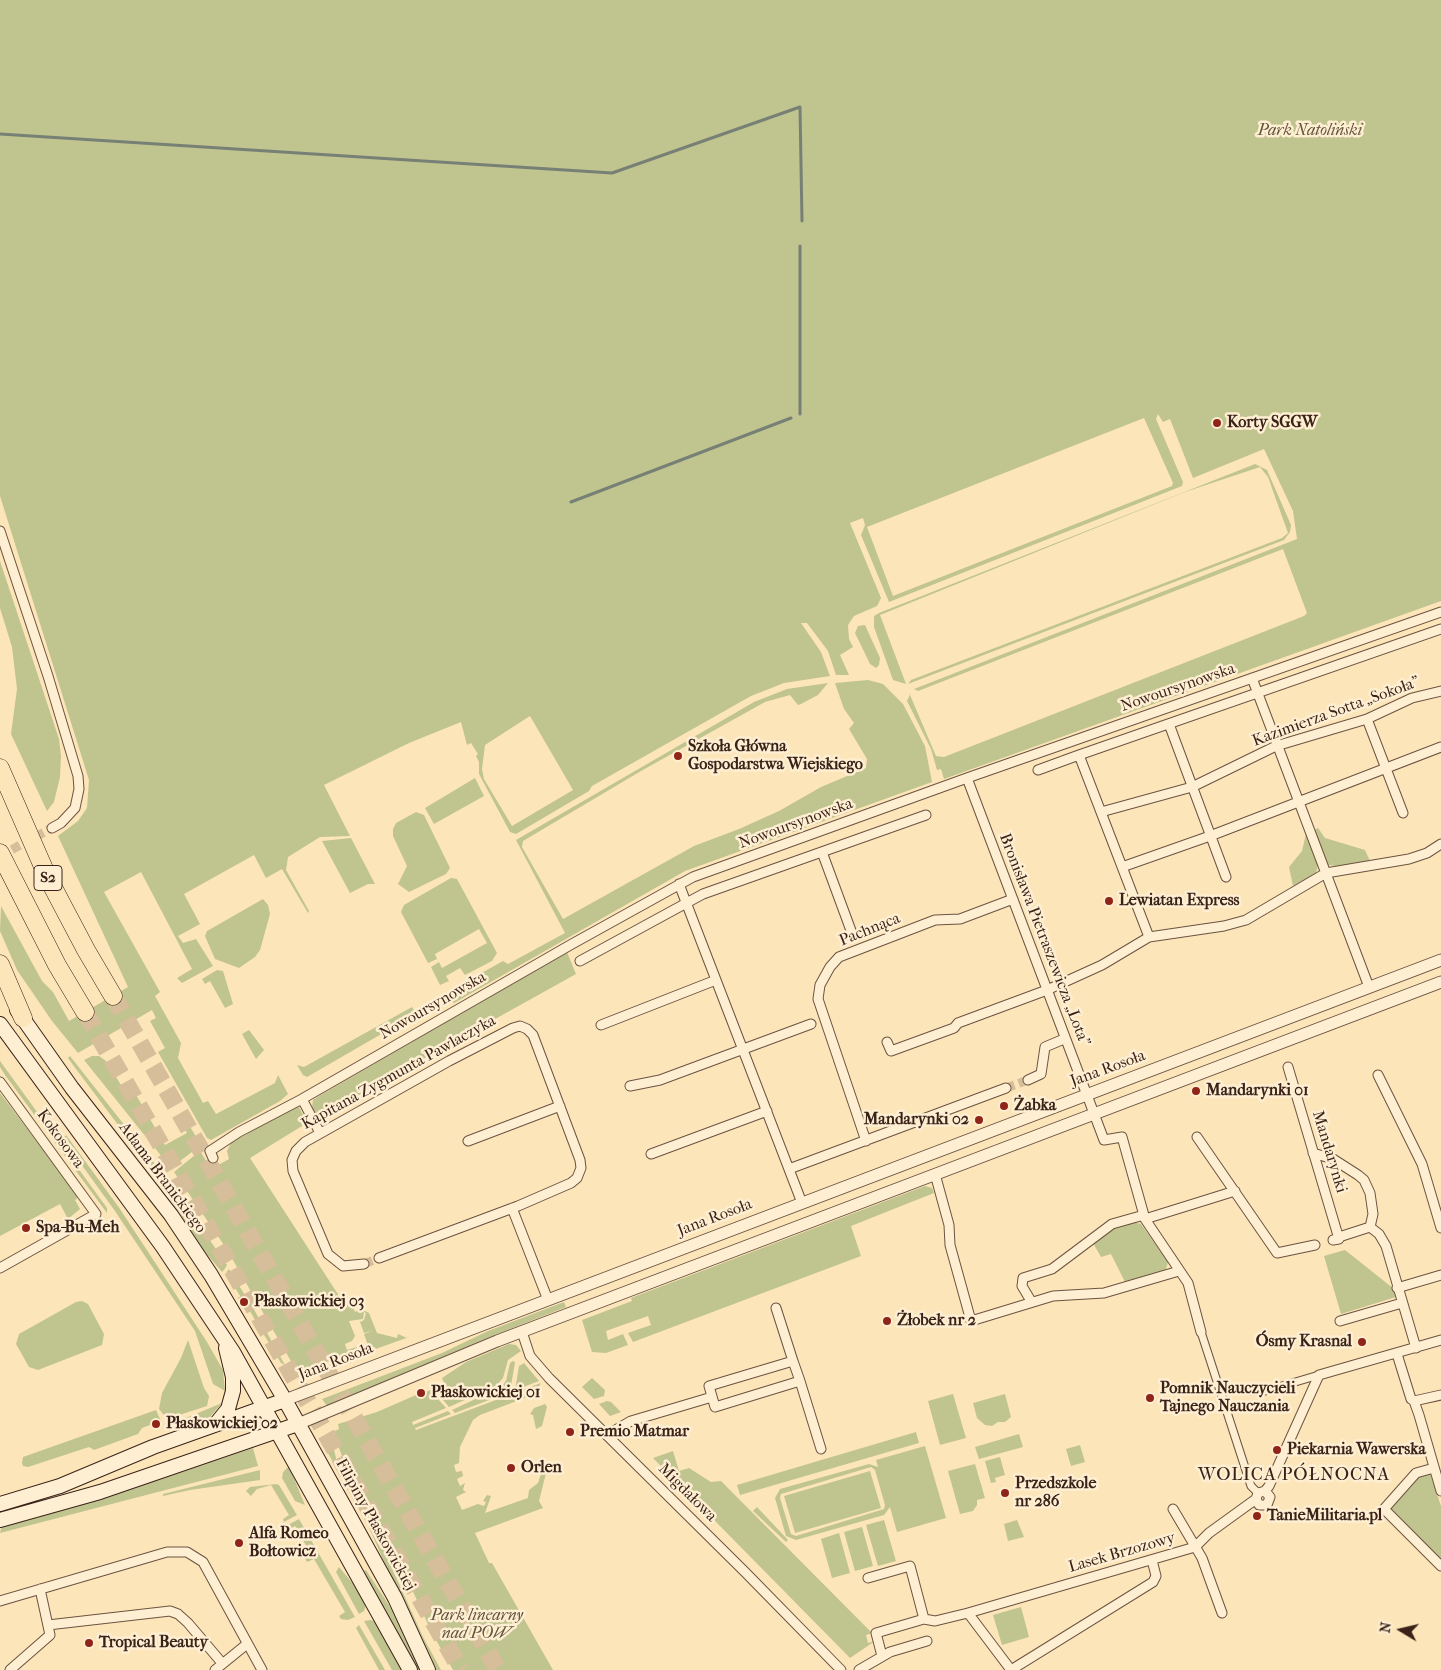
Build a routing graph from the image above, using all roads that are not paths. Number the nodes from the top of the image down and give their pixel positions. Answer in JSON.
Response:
{"nodes":[{"id":1,"x":0,"y":531,"type":"edge"},
{"id":2,"x":1441,"y":612,"type":"edge"},
{"id":3,"x":1441,"y":629,"type":"edge"},
{"id":4,"x":1252,"y":678,"type":"junction"},
{"id":5,"x":1441,"y":691,"type":"edge"},
{"id":6,"x":1256,"y":694,"type":"junction"},
{"id":7,"x":1368,"y":719,"type":"junction"},
{"id":8,"x":1169,"y":724,"type":"junction"},
{"id":9,"x":1276,"y":746,"type":"junction"},
{"id":10,"x":1441,"y":747,"type":"edge"},
{"id":11,"x":1079,"y":755,"type":"junction"},
{"id":12,"x":0,"y":768,"type":"edge"},
{"id":13,"x":1386,"y":768,"type":"junction"},
{"id":14,"x":1038,"y":770,"type":"dead end"},
{"id":15,"x":967,"y":778,"type":"junction"},
{"id":16,"x":1192,"y":787,"type":"junction"},
{"id":17,"x":1297,"y":802,"type":"junction"},
{"id":18,"x":1101,"y":812,"type":"junction"},
{"id":19,"x":1403,"y":813,"type":"dead end"},
{"id":20,"x":926,"y":815,"type":"dead end"},
{"id":21,"x":52,"y":828,"type":"tunnel mouth"},
{"id":22,"x":1210,"y":836,"type":"junction"},
{"id":23,"x":1441,"y":844,"type":"edge"},
{"id":24,"x":822,"y":852,"type":"junction"},
{"id":25,"x":0,"y":853,"type":"edge"},
{"id":26,"x":1122,"y":867,"type":"junction"},
{"id":27,"x":1326,"y":873,"type":"junction"},
{"id":28,"x":1226,"y":877,"type":"dead end"},
{"id":29,"x":679,"y":884,"type":"junction"},
{"id":30,"x":1013,"y":899,"type":"junction"},
{"id":31,"x":686,"y":902,"type":"junction"},
{"id":32,"x":853,"y":936,"type":"dead end"},
{"id":33,"x":1149,"y":937,"type":"junction"},
{"id":34,"x":1441,"y":960,"type":"edge"},
{"id":35,"x":580,"y":961,"type":"dead end"},
{"id":36,"x":0,"y":964,"type":"edge"},
{"id":37,"x":716,"y":980,"type":"junction"},
{"id":38,"x":1441,"y":982,"type":"edge"},
{"id":39,"x":0,"y":984,"type":"edge"},
{"id":40,"x":1369,"y":987,"type":"junction"},
{"id":41,"x":1047,"y":990,"type":"junction"},
{"id":42,"x":113,"y":996,"type":"tunnel mouth"},
{"id":43,"x":85,"y":1012,"type":"tunnel mouth"},
{"id":44,"x":22,"y":1018,"type":"junction"},
{"id":45,"x":0,"y":1024,"type":"edge"},
{"id":46,"x":811,"y":1024,"type":"dead end"},
{"id":47,"x":601,"y":1025,"type":"dead end"},
{"id":48,"x":1064,"y":1039,"type":"junction"},
{"id":49,"x":887,"y":1042,"type":"dead end"},
{"id":50,"x":742,"y":1048,"type":"junction"},
{"id":51,"x":1288,"y":1067,"type":"dead end"},
{"id":52,"x":1378,"y":1075,"type":"dead end"},
{"id":53,"x":1028,"y":1080,"type":"tunnel mouth"},
{"id":54,"x":0,"y":1082,"type":"edge"},
{"id":55,"x":630,"y":1086,"type":"dead end"},
{"id":56,"x":1006,"y":1088,"type":"tunnel mouth"},
{"id":57,"x":1088,"y":1096,"type":"junction"},
{"id":58,"x":302,"y":1099,"type":"junction"},
{"id":59,"x":560,"y":1106,"type":"junction"},
{"id":60,"x":767,"y":1111,"type":"junction"},
{"id":61,"x":1094,"y":1113,"type":"junction"},
{"id":62,"x":320,"y":1133,"type":"junction"},
{"id":63,"x":1197,"y":1138,"type":"dead end"},
{"id":64,"x":468,"y":1141,"type":"dead end"},
{"id":65,"x":866,"y":1141,"type":"junction"},
{"id":66,"x":1313,"y":1153,"type":"junction"},
{"id":67,"x":651,"y":1154,"type":"dead end"},
{"id":68,"x":213,"y":1158,"type":"dead end"},
{"id":69,"x":789,"y":1169,"type":"junction"},
{"id":70,"x":935,"y":1174,"type":"junction"},
{"id":71,"x":1235,"y":1191,"type":"junction"},
{"id":72,"x":802,"y":1203,"type":"junction"},
{"id":73,"x":512,"y":1208,"type":"junction"},
{"id":74,"x":1145,"y":1217,"type":"junction"},
{"id":75,"x":1370,"y":1227,"type":"junction"},
{"id":76,"x":1441,"y":1228,"type":"edge"},
{"id":77,"x":1315,"y":1245,"type":"dead end"},
{"id":78,"x":379,"y":1258,"type":"tunnel mouth"},
{"id":79,"x":364,"y":1264,"type":"tunnel mouth"},
{"id":80,"x":0,"y":1268,"type":"edge"},
{"id":81,"x":1178,"y":1270,"type":"junction"},
{"id":82,"x":1441,"y":1275,"type":"edge"},
{"id":83,"x":1397,"y":1288,"type":"junction"},
{"id":84,"x":548,"y":1300,"type":"junction"},
{"id":85,"x":1031,"y":1302,"type":"junction"},
{"id":86,"x":1402,"y":1303,"type":"junction"},
{"id":87,"x":776,"y":1308,"type":"dead end"},
{"id":88,"x":1340,"y":1321,"type":"dead end"},
{"id":89,"x":522,"y":1332,"type":"junction"},
{"id":90,"x":222,"y":1336,"type":"junction"},
{"id":91,"x":1202,"y":1336,"type":"joint"},
{"id":92,"x":1441,"y":1340,"type":"edge"},
{"id":93,"x":1416,"y":1348,"type":"junction"},
{"id":94,"x":1397,"y":1354,"type":"junction"},
{"id":95,"x":793,"y":1360,"type":"junction"},
{"id":96,"x":1319,"y":1375,"type":"junction"},
{"id":97,"x":800,"y":1381,"type":"junction"},
{"id":98,"x":1221,"y":1390,"type":"junction"},
{"id":99,"x":1441,"y":1395,"type":"edge"},
{"id":100,"x":712,"y":1397,"type":"junction"},
{"id":101,"x":285,"y":1400,"type":"junction"},
{"id":102,"x":1414,"y":1401,"type":"junction"},
{"id":103,"x":265,"y":1408,"type":"junction"},
{"id":104,"x":298,"y":1424,"type":"junction"},
{"id":105,"x":214,"y":1426,"type":"junction"},
{"id":106,"x":278,"y":1431,"type":"junction"},
{"id":107,"x":607,"y":1435,"type":"junction"},
{"id":108,"x":821,"y":1449,"type":"dead end"},
{"id":109,"x":1434,"y":1468,"type":"junction"},
{"id":110,"x":1441,"y":1491,"type":"edge"},
{"id":111,"x":1260,"y":1494,"type":"junction"},
{"id":112,"x":0,"y":1504,"type":"edge"},
{"id":113,"x":1173,"y":1509,"type":"dead end"},
{"id":114,"x":1268,"y":1509,"type":"dead end"},
{"id":115,"x":0,"y":1520,"type":"edge"},
{"id":116,"x":1195,"y":1547,"type":"junction"},
{"id":117,"x":1152,"y":1560,"type":"junction"},
{"id":118,"x":1441,"y":1566,"type":"edge"},
{"id":119,"x":868,"y":1578,"type":"dead end"},
{"id":120,"x":40,"y":1589,"type":"junction"},
{"id":121,"x":0,"y":1601,"type":"edge"},
{"id":122,"x":968,"y":1612,"type":"junction"},
{"id":123,"x":1222,"y":1613,"type":"dead end"},
{"id":124,"x":924,"y":1619,"type":"junction"},
{"id":125,"x":48,"y":1625,"type":"junction"},
{"id":126,"x":927,"y":1641,"type":"dead end"},
{"id":127,"x":247,"y":1644,"type":"junction"},
{"id":128,"x":882,"y":1656,"type":"junction"},
{"id":129,"x":222,"y":1663,"type":"junction"},
{"id":130,"x":10,"y":1670,"type":"edge"},
{"id":131,"x":215,"y":1670,"type":"edge"},
{"id":132,"x":262,"y":1670,"type":"edge"},
{"id":133,"x":410,"y":1670,"type":"edge"},
{"id":134,"x":428,"y":1670,"type":"edge"},
{"id":135,"x":841,"y":1670,"type":"edge"},
{"id":136,"x":859,"y":1670,"type":"edge"},
{"id":137,"x":1011,"y":1670,"type":"edge"}],
"edges":[{"from":1,"to":21,"type":"street"},
{"from":2,"to":4,"type":"street","name":"Nowoursynowska"},
{"from":3,"to":6,"type":"street"},
{"from":4,"to":6,"type":"street"},
{"from":4,"to":15,"type":"street","name":"Nowoursynowska"},
{"from":5,"to":7,"type":"street","name":"Kazimierza Sotta „Sokoła”"},
{"from":6,"to":8,"type":"street"},
{"from":6,"to":9,"type":"street"},
{"from":7,"to":9,"type":"street","name":"Kazimierza Sotta „Sokoła”"},
{"from":7,"to":13,"type":"street"},
{"from":8,"to":11,"type":"street"},
{"from":8,"to":16,"type":"street"},
{"from":9,"to":16,"type":"street","name":"Kazimierza Sotta „Sokoła”"},
{"from":9,"to":17,"type":"street"},
{"from":10,"to":13,"type":"street"},
{"from":11,"to":14,"type":"street"},
{"from":11,"to":18,"type":"street"},
{"from":12,"to":42,"type":"highway","number":"S2"},
{"from":13,"to":17,"type":"street"},
{"from":13,"to":19,"type":"street"},
{"from":15,"to":29,"type":"street","name":"Nowoursynowska"},
{"from":15,"to":30,"type":"street","name":"Bronisława Pietraszewicza „Lota”"},
{"from":16,"to":18,"type":"street","name":"Kazimierza Sotta „Sokoła”"},
{"from":16,"to":22,"type":"street"},
{"from":17,"to":22,"type":"street"},
{"from":17,"to":27,"type":"street"},
{"from":18,"to":26,"type":"street"},
{"from":20,"to":24,"type":"street"},
{"from":22,"to":26,"type":"street"},
{"from":22,"to":28,"type":"street"},
{"from":23,"to":27,"type":"street"},
{"from":24,"to":31,"type":"street"},
{"from":24,"to":32,"type":"street"},
{"from":25,"to":43,"type":"highway","number":"S2"},
{"from":26,"to":33,"type":"street"},
{"from":27,"to":33,"type":"street"},
{"from":27,"to":40,"type":"street"},
{"from":29,"to":31,"type":"street"},
{"from":29,"to":58,"type":"street","name":"Nowoursynowska"},
{"from":30,"to":41,"type":"street","name":"Bronisława Pietraszewicza „Lota”"},
{"from":30,"to":65,"type":"street","name":"Pachnąca"},
{"from":31,"to":35,"type":"street"},
{"from":31,"to":37,"type":"street"},
{"from":33,"to":41,"type":"street"},
{"from":34,"to":40,"type":"street","name":"Jana Rosoła"},
{"from":36,"to":44,"type":"highway"},
{"from":37,"to":47,"type":"street"},
{"from":37,"to":50,"type":"street"},
{"from":38,"to":61,"type":"street"},
{"from":39,"to":44,"type":"main road","name":"Adama Branickiego"},
{"from":40,"to":57,"type":"street","name":"Jana Rosoła"},
{"from":41,"to":48,"type":"street","name":"Bronisława Pietraszewicza „Lota”"},
{"from":41,"to":49,"type":"street"},
{"from":44,"to":101,"type":"main road","name":"Adama Branickiego"},
{"from":45,"to":90,"type":"main road"},
{"from":46,"to":50,"type":"street"},
{"from":48,"to":53,"type":"street"},
{"from":48,"to":57,"type":"street","name":"Bronisława Pietraszewicza „Lota”"},
{"from":50,"to":55,"type":"street"},
{"from":50,"to":60,"type":"street"},
{"from":51,"to":66,"type":"street","name":"Mandarynki"},
{"from":52,"to":76,"type":"street"},
{"from":54,"to":80,"type":"street","name":"Kokosowa"},
{"from":56,"to":65,"type":"street"},
{"from":57,"to":61,"type":"street","name":"Bronisława Pietraszewicza „Lota”"},
{"from":57,"to":72,"type":"street","name":"Jana Rosoła"},
{"from":58,"to":62,"type":"street"},
{"from":58,"to":68,"type":"street","name":"Nowoursynowska"},
{"from":59,"to":62,"type":"street","name":"Kapitana Zygmunta Pawlaczyka"},
{"from":59,"to":64,"type":"street"},
{"from":59,"to":73,"type":"street","name":"Kapitana Zygmunta Pawlaczyka"},
{"from":60,"to":67,"type":"street"},
{"from":60,"to":69,"type":"street"},
{"from":61,"to":70,"type":"street"},
{"from":61,"to":74,"type":"street","name":"Bronisława Pietraszewicza „Lota”"},
{"from":62,"to":79,"type":"street","name":"Kapitana Zygmunta Pawlaczyka"},
{"from":63,"to":71,"type":"street"},
{"from":65,"to":69,"type":"street"},
{"from":66,"to":75,"type":"street"},
{"from":66,"to":75,"type":"street","name":"Mandarynki"},
{"from":69,"to":72,"type":"street"},
{"from":70,"to":85,"type":"street"},
{"from":70,"to":89,"type":"street"},
{"from":71,"to":74,"type":"street"},
{"from":71,"to":77,"type":"street"},
{"from":72,"to":84,"type":"street","name":"Jana Rosoła"},
{"from":73,"to":78,"type":"street","name":"Kapitana Zygmunta Pawlaczyka"},
{"from":73,"to":84,"type":"street"},
{"from":74,"to":81,"type":"street"},
{"from":74,"to":85,"type":"street"},
{"from":75,"to":83,"type":"street"},
{"from":81,"to":85,"type":"street"},
{"from":81,"to":91,"type":"street"},
{"from":82,"to":83,"type":"street"},
{"from":83,"to":86,"type":"street"},
{"from":84,"to":101,"type":"street","name":"Jana Rosoła"},
{"from":86,"to":88,"type":"street"},
{"from":86,"to":93,"type":"street"},
{"from":87,"to":95,"type":"street"},
{"from":89,"to":104,"type":"street"},
{"from":89,"to":107,"type":"street","name":"Migdałowa"},
{"from":90,"to":103,"type":"main road"},
{"from":90,"to":105,"type":"main road"},
{"from":91,"to":98,"type":"street"},
{"from":92,"to":93,"type":"street"},
{"from":93,"to":94,"type":"street"},
{"from":94,"to":96,"type":"street"},
{"from":94,"to":102,"type":"street"},
{"from":95,"to":97,"type":"street"},
{"from":95,"to":100,"type":"street"},
{"from":96,"to":98,"type":"street"},
{"from":96,"to":111,"type":"street","name":"Lasek Brzozowy"},
{"from":97,"to":100,"type":"street"},
{"from":97,"to":108,"type":"street"},
{"from":98,"to":111,"type":"street"},
{"from":99,"to":102,"type":"street"},
{"from":100,"to":107,"type":"street"},
{"from":101,"to":103,"type":"main road","name":"Jana Rosoła"},
{"from":101,"to":104,"type":"main road","name":"Filipiny Płaskowickiej"},
{"from":102,"to":109,"type":"street"},
{"from":103,"to":105,"type":"main road","name":"Jana Rosoła"},
{"from":103,"to":106,"type":"main road"},
{"from":104,"to":106,"type":"main road"},
{"from":104,"to":134,"type":"main road","name":"Filipiny Płaskowickiej"},
{"from":105,"to":112,"type":"main road","name":"Jana Rosoła"},
{"from":106,"to":115,"type":"main road"},
{"from":106,"to":133,"type":"main road"},
{"from":107,"to":135,"type":"street","name":"Migdałowa"},
{"from":109,"to":110,"type":"street"},
{"from":109,"to":118,"type":"street"},
{"from":111,"to":114,"type":"street"},
{"from":111,"to":116,"type":"street","name":"Lasek Brzozowy"},
{"from":113,"to":116,"type":"street"},
{"from":116,"to":117,"type":"street","name":"Lasek Brzozowy"},
{"from":116,"to":123,"type":"street"},
{"from":117,"to":122,"type":"street","name":"Lasek Brzozowy"},
{"from":117,"to":137,"type":"street"},
{"from":119,"to":124,"type":"street"},
{"from":120,"to":121,"type":"street"},
{"from":120,"to":125,"type":"street"},
{"from":120,"to":127,"type":"street"},
{"from":122,"to":124,"type":"street","name":"Lasek Brzozowy"},
{"from":122,"to":137,"type":"street"},
{"from":124,"to":128,"type":"street","name":"Lasek Brzozowy"},
{"from":125,"to":129,"type":"street"},
{"from":125,"to":130,"type":"street"},
{"from":126,"to":128,"type":"street"},
{"from":127,"to":129,"type":"street"},
{"from":127,"to":132,"type":"street"},
{"from":128,"to":136,"type":"street"},
{"from":129,"to":131,"type":"street"}]}
